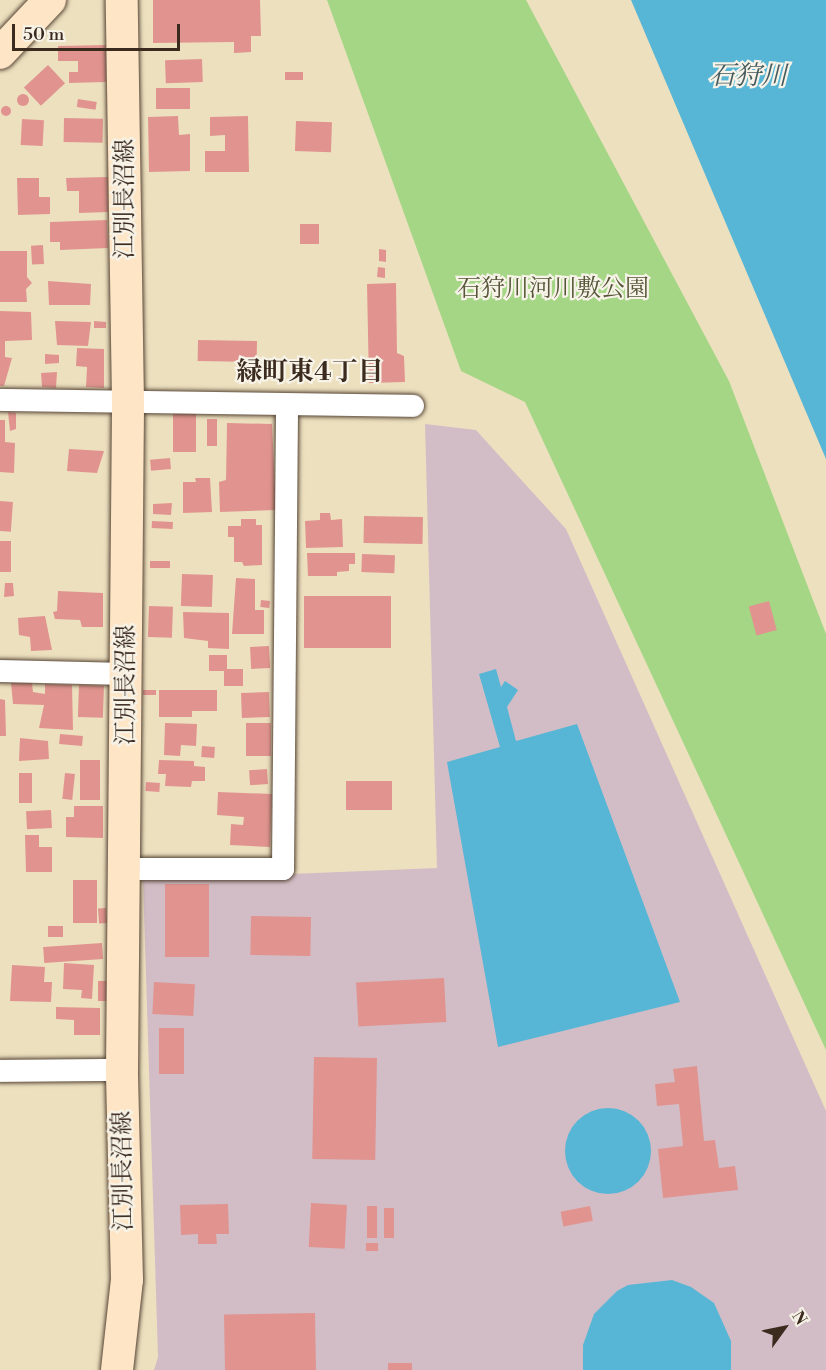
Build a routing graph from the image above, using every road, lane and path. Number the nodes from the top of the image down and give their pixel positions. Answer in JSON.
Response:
{"nodes":[{"id":1,"x":50,"y":0,"type":"edge"},
{"id":2,"x":122,"y":0,"type":"edge"},
{"id":3,"x":129,"y":0,"type":"edge"},
{"id":4,"x":125,"y":35,"type":"junction"},
{"id":5,"x":0,"y":53,"type":"edge"},
{"id":6,"x":0,"y":400,"type":"edge"},
{"id":7,"x":128,"y":403,"type":"junction"},
{"id":8,"x":288,"y":405,"type":"junction"},
{"id":9,"x":413,"y":406,"type":"dead end"},
{"id":10,"x":0,"y":671,"type":"edge"},
{"id":11,"x":127,"y":674,"type":"junction"},
{"id":12,"x":127,"y":869,"type":"junction"},
{"id":13,"x":122,"y":1070,"type":"junction"},
{"id":14,"x":0,"y":1071,"type":"edge"},
{"id":15,"x":117,"y":1370,"type":"edge"}],
"edges":[{"from":1,"to":5,"type":"main road"},
{"from":2,"to":4,"type":"main road","name":"江別長沼線"},
{"from":3,"to":4,"type":"main road"},
{"from":4,"to":7,"type":"main road","name":"江別長沼線"},
{"from":6,"to":7,"type":"street"},
{"from":7,"to":8,"type":"street"},
{"from":7,"to":11,"type":"main road","name":"江別長沼線"},
{"from":8,"to":9,"type":"street"},
{"from":8,"to":12,"type":"street"},
{"from":10,"to":11,"type":"street"},
{"from":11,"to":12,"type":"main road","name":"江別長沼線"},
{"from":12,"to":13,"type":"main road","name":"江別長沼線"},
{"from":13,"to":14,"type":"street"},
{"from":13,"to":15,"type":"main road","name":"江別長沼線"}]}
